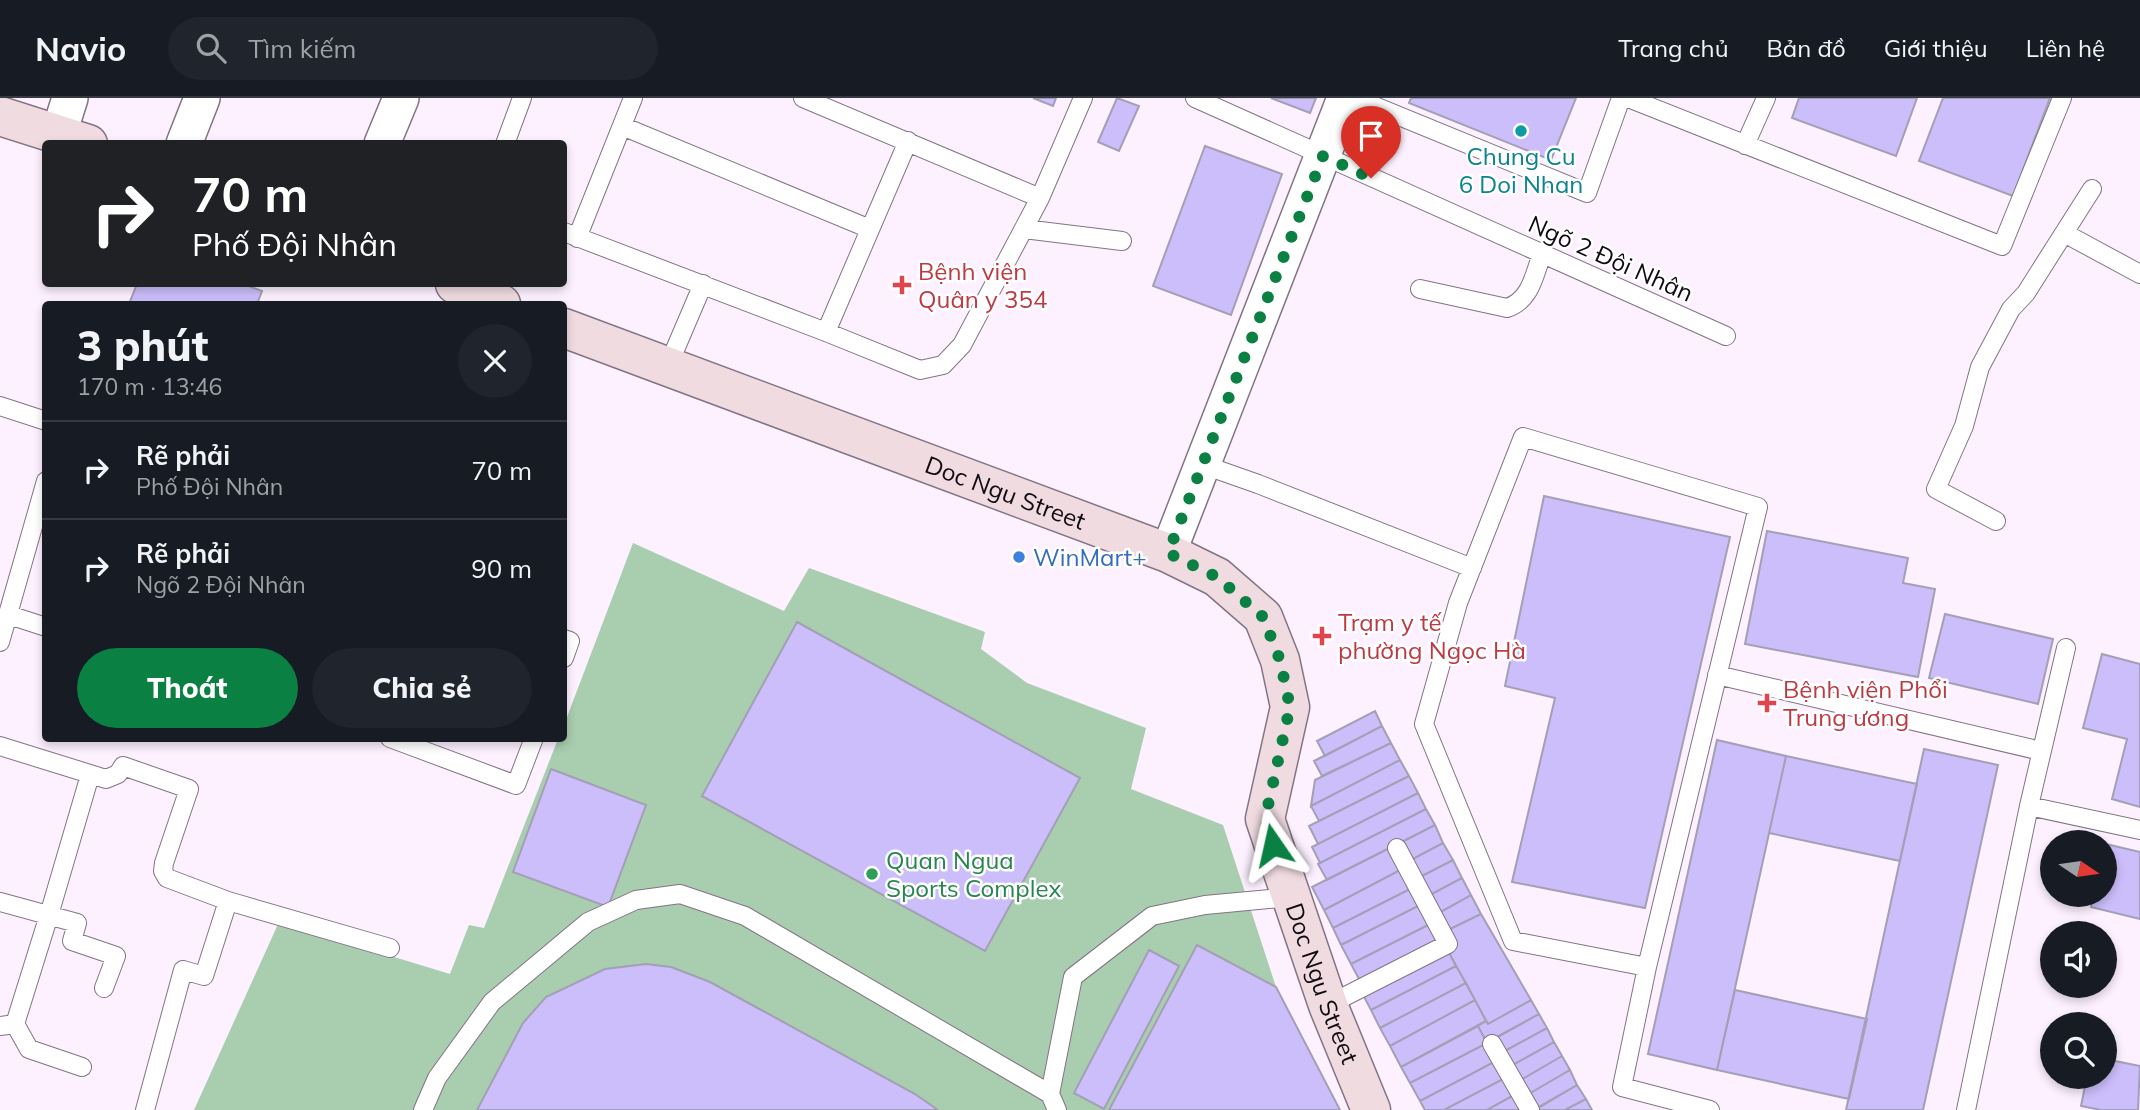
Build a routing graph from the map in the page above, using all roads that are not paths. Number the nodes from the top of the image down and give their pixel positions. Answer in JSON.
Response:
{"nodes":[{"id":1,"x":202,"y":98,"type":"edge"},
{"id":2,"x":401,"y":98,"type":"edge"},
{"id":3,"x":522,"y":98,"type":"edge"},
{"id":4,"x":633,"y":98,"type":"edge"},
{"id":5,"x":803,"y":98,"type":"edge"},
{"id":6,"x":1083,"y":98,"type":"edge"},
{"id":7,"x":1195,"y":98,"type":"edge"},
{"id":8,"x":1345,"y":98,"type":"edge"},
{"id":9,"x":1355,"y":98,"type":"edge"},
{"id":10,"x":1621,"y":98,"type":"edge"},
{"id":11,"x":1628,"y":98,"type":"edge"},
{"id":12,"x":1766,"y":98,"type":"edge"},
{"id":13,"x":2062,"y":98,"type":"edge"},
{"id":14,"x":0,"y":116,"type":"edge"},
{"id":15,"x":72,"y":125,"type":"edge"},
{"id":16,"x":622,"y":126,"type":"junction"},
{"id":17,"x":186,"y":140,"type":"edge"},
{"id":18,"x":384,"y":140,"type":"edge"},
{"id":19,"x":506,"y":140,"type":"edge"},
{"id":20,"x":908,"y":141,"type":"junction"},
{"id":21,"x":1745,"y":145,"type":"junction"},
{"id":22,"x":1323,"y":156,"type":"junction"},
{"id":23,"x":2092,"y":189,"type":"dead end"},
{"id":24,"x":1040,"y":198,"type":"junction"},
{"id":25,"x":870,"y":229,"type":"junction"},
{"id":26,"x":1024,"y":229,"type":"junction"},
{"id":27,"x":2064,"y":233,"type":"junction"},
{"id":28,"x":570,"y":235,"type":"edge"},
{"id":29,"x":1122,"y":241,"type":"dead end"},
{"id":30,"x":1542,"y":254,"type":"junction"},
{"id":31,"x":2140,"y":274,"type":"edge"},
{"id":32,"x":703,"y":284,"type":"junction"},
{"id":33,"x":1420,"y":289,"type":"dead end"},
{"id":34,"x":567,"y":329,"type":"edge"},
{"id":35,"x":826,"y":332,"type":"junction"},
{"id":36,"x":1726,"y":336,"type":"dead end"},
{"id":37,"x":668,"y":366,"type":"junction"},
{"id":38,"x":0,"y":405,"type":"edge"},
{"id":39,"x":42,"y":420,"type":"edge"},
{"id":40,"x":1203,"y":465,"type":"junction"},
{"id":41,"x":42,"y":495,"type":"edge"},
{"id":42,"x":1996,"y":521,"type":"dead end"},
{"id":43,"x":1168,"y":553,"type":"junction"},
{"id":44,"x":1472,"y":568,"type":"junction"},
{"id":45,"x":9,"y":615,"type":"junction"},
{"id":46,"x":42,"y":626,"type":"edge"},
{"id":47,"x":0,"y":642,"type":"edge"},
{"id":48,"x":2066,"y":648,"type":"dead end"},
{"id":49,"x":1717,"y":675,"type":"junction"},
{"id":50,"x":401,"y":742,"type":"edge"},
{"id":51,"x":532,"y":742,"type":"edge"},
{"id":52,"x":0,"y":746,"type":"edge"},
{"id":53,"x":2041,"y":751,"type":"junction"},
{"id":54,"x":90,"y":775,"type":"junction"},
{"id":55,"x":2029,"y":806,"type":"junction"},
{"id":56,"x":2140,"y":830,"type":"edge"},
{"id":57,"x":1397,"y":848,"type":"dead end"},
{"id":58,"x":1290,"y":897,"type":"junction"},
{"id":59,"x":228,"y":901,"type":"junction"},
{"id":60,"x":0,"y":902,"type":"edge"},
{"id":61,"x":49,"y":915,"type":"junction"},
{"id":62,"x":390,"y":948,"type":"dead end"},
{"id":63,"x":1647,"y":967,"type":"junction"},
{"id":64,"x":104,"y":988,"type":"dead end"},
{"id":65,"x":1328,"y":1005,"type":"junction"},
{"id":66,"x":7,"y":1025,"type":"edge"},
{"id":67,"x":1492,"y":1044,"type":"dead end"},
{"id":68,"x":82,"y":1067,"type":"dead end"},
{"id":69,"x":1054,"y":1102,"type":"edge"},
{"id":70,"x":145,"y":1110,"type":"edge"},
{"id":71,"x":423,"y":1110,"type":"edge"},
{"id":72,"x":1371,"y":1110,"type":"edge"},
{"id":73,"x":1530,"y":1110,"type":"edge"},
{"id":74,"x":1710,"y":1110,"type":"edge"},
{"id":75,"x":1966,"y":1110,"type":"edge"}],
"edges":[{"from":1,"to":17,"type":"street"},
{"from":2,"to":18,"type":"street"},
{"from":3,"to":19,"type":"lane"},
{"from":4,"to":16,"type":"lane"},
{"from":5,"to":20,"type":"lane"},
{"from":6,"to":24,"type":"lane"},
{"from":7,"to":22,"type":"lane","name":"Ngõ 2 Đội Nhân"},
{"from":8,"to":22,"type":"street"},
{"from":9,"to":10,"type":"lane"},
{"from":11,"to":21,"type":"lane"},
{"from":12,"to":21,"type":"lane"},
{"from":13,"to":21,"type":"lane"},
{"from":14,"to":15,"type":"street"},
{"from":16,"to":25,"type":"lane"},
{"from":16,"to":28,"type":"lane"},
{"from":20,"to":24,"type":"lane"},
{"from":20,"to":25,"type":"lane"},
{"from":22,"to":30,"type":"lane","name":"Ngõ 2 Đội Nhân"},
{"from":22,"to":40,"type":"street"},
{"from":23,"to":27,"type":"lane"},
{"from":24,"to":26,"type":"lane"},
{"from":25,"to":35,"type":"lane"},
{"from":26,"to":29,"type":"lane"},
{"from":26,"to":35,"type":"lane"},
{"from":27,"to":31,"type":"lane"},
{"from":27,"to":42,"type":"lane"},
{"from":28,"to":32,"type":"lane"},
{"from":30,"to":33,"type":"lane"},
{"from":30,"to":36,"type":"lane","name":"Ngõ 2 Đội Nhân"},
{"from":32,"to":35,"type":"lane"},
{"from":32,"to":37,"type":"lane"},
{"from":34,"to":37,"type":"street","name":"Doc Ngu Street"},
{"from":37,"to":43,"type":"street","name":"Doc Ngu Street"},
{"from":38,"to":39,"type":"lane"},
{"from":40,"to":43,"type":"street"},
{"from":40,"to":44,"type":"lane"},
{"from":41,"to":45,"type":"lane"},
{"from":43,"to":58,"type":"street","name":"Doc Ngu Street"},
{"from":44,"to":49,"type":"lane"},
{"from":44,"to":63,"type":"lane"},
{"from":45,"to":46,"type":"lane"},
{"from":45,"to":47,"type":"lane"},
{"from":48,"to":53,"type":"lane"},
{"from":49,"to":53,"type":"lane"},
{"from":49,"to":63,"type":"lane"},
{"from":50,"to":51,"type":"lane"},
{"from":52,"to":54,"type":"lane"},
{"from":53,"to":55,"type":"lane"},
{"from":54,"to":59,"type":"lane"},
{"from":54,"to":61,"type":"lane"},
{"from":55,"to":56,"type":"lane"},
{"from":55,"to":75,"type":"lane"},
{"from":57,"to":65,"type":"lane"},
{"from":58,"to":65,"type":"street","name":"Doc Ngu Street"},
{"from":58,"to":69,"type":"lane"},
{"from":59,"to":62,"type":"lane"},
{"from":59,"to":70,"type":"lane"},
{"from":60,"to":61,"type":"lane"},
{"from":61,"to":64,"type":"lane"},
{"from":61,"to":66,"type":"lane"},
{"from":63,"to":74,"type":"lane"},
{"from":65,"to":72,"type":"street","name":"Doc Ngu Street"},
{"from":66,"to":68,"type":"lane"},
{"from":67,"to":73,"type":"lane"},
{"from":69,"to":71,"type":"lane"}]}
